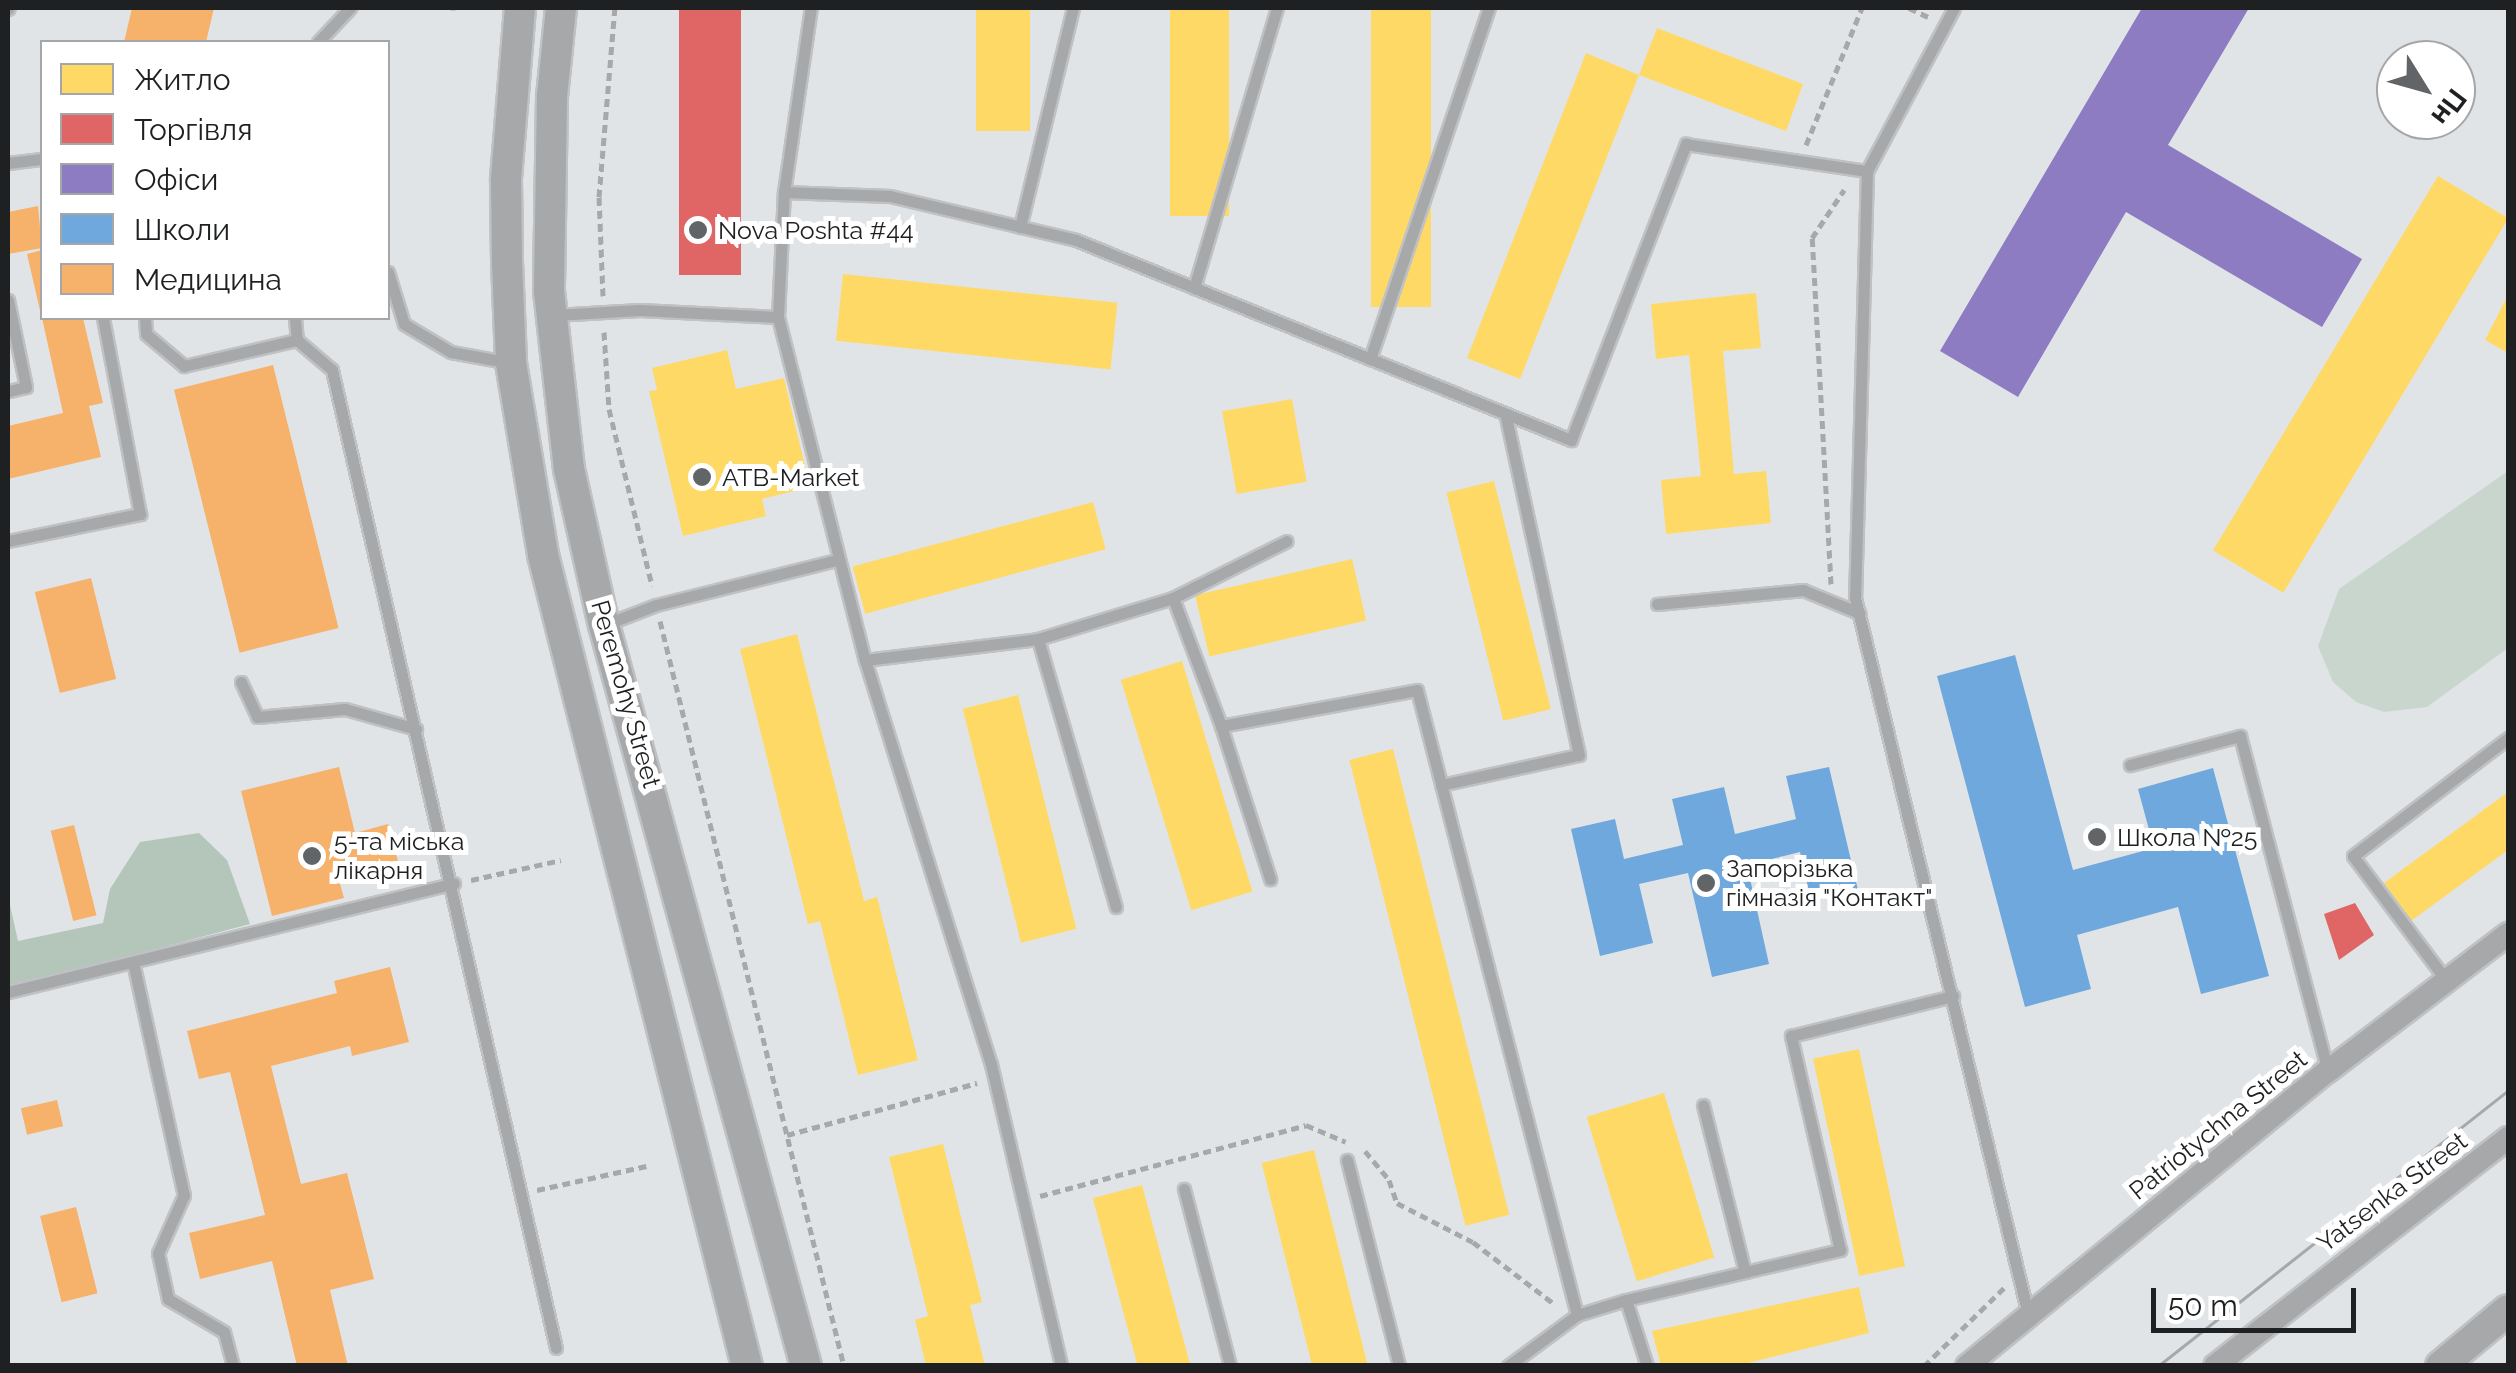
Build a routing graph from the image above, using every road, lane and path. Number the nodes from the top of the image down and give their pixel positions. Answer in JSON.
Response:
{"nodes":[{"id":1,"x":350,"y":8,"type":"edge"},
{"id":2,"x":520,"y":8,"type":"edge"},
{"id":3,"x":561,"y":8,"type":"edge"},
{"id":4,"x":615,"y":8,"type":"edge"},
{"id":5,"x":810,"y":8,"type":"edge"},
{"id":6,"x":1073,"y":8,"type":"edge"},
{"id":7,"x":1277,"y":8,"type":"edge"},
{"id":8,"x":1488,"y":8,"type":"edge"},
{"id":9,"x":1862,"y":8,"type":"edge"},
{"id":10,"x":1954,"y":8,"type":"edge"},
{"id":11,"x":320,"y":40,"type":"edge"},
{"id":12,"x":40,"y":160,"type":"edge"},
{"id":13,"x":1799,"y":161,"type":"junction"},
{"id":14,"x":8,"y":163,"type":"edge"},
{"id":15,"x":1867,"y":172,"type":"junction"},
{"id":16,"x":784,"y":192,"type":"junction"},
{"id":17,"x":1020,"y":227,"type":"junction"},
{"id":18,"x":390,"y":278,"type":"edge"},
{"id":19,"x":1194,"y":288,"type":"junction"},
{"id":20,"x":8,"y":300,"type":"edge"},
{"id":21,"x":552,"y":315,"type":"junction"},
{"id":22,"x":603,"y":315,"type":"junction"},
{"id":23,"x":778,"y":317,"type":"junction"},
{"id":24,"x":103,"y":320,"type":"edge"},
{"id":25,"x":146,"y":320,"type":"edge"},
{"id":26,"x":295,"y":320,"type":"edge"},
{"id":27,"x":297,"y":340,"type":"junction"},
{"id":28,"x":1370,"y":358,"type":"junction"},
{"id":29,"x":511,"y":363,"type":"junction"},
{"id":30,"x":8,"y":391,"type":"edge"},
{"id":31,"x":1506,"y":414,"type":"junction"},
{"id":32,"x":8,"y":541,"type":"edge"},
{"id":33,"x":1288,"y":541,"type":"dead end"},
{"id":34,"x":836,"y":560,"type":"junction"},
{"id":35,"x":1173,"y":598,"type":"junction"},
{"id":36,"x":1657,"y":604,"type":"dead end"},
{"id":37,"x":656,"y":605,"type":"junction"},
{"id":38,"x":1859,"y":612,"type":"junction"},
{"id":39,"x":604,"y":625,"type":"junction"},
{"id":40,"x":1038,"y":639,"type":"junction"},
{"id":41,"x":865,"y":660,"type":"junction"},
{"id":42,"x":241,"y":682,"type":"dead end"},
{"id":43,"x":1221,"y":726,"type":"junction"},
{"id":44,"x":416,"y":728,"type":"junction"},
{"id":45,"x":2508,"y":738,"type":"edge"},
{"id":46,"x":2130,"y":765,"type":"dead end"},
{"id":47,"x":1442,"y":785,"type":"junction"},
{"id":48,"x":561,"y":860,"type":"dead end"},
{"id":49,"x":1270,"y":880,"type":"dead end"},
{"id":50,"x":454,"y":883,"type":"junction"},
{"id":51,"x":1116,"y":907,"type":"dead end"},
{"id":52,"x":2508,"y":934,"type":"edge"},
{"id":53,"x":133,"y":962,"type":"junction"},
{"id":54,"x":2446,"y":980,"type":"junction"},
{"id":55,"x":8,"y":992,"type":"edge"},
{"id":56,"x":1953,"y":996,"type":"junction"},
{"id":57,"x":2328,"y":1070,"type":"junction"},
{"id":58,"x":994,"y":1079,"type":"junction"},
{"id":59,"x":1703,"y":1105,"type":"dead end"},
{"id":60,"x":787,"y":1134,"type":"junction"},
{"id":61,"x":2508,"y":1138,"type":"edge"},
{"id":62,"x":1240,"y":1139,"type":"dead end"},
{"id":63,"x":1347,"y":1160,"type":"dead end"},
{"id":64,"x":646,"y":1166,"type":"dead end"},
{"id":65,"x":1184,"y":1189,"type":"dead end"},
{"id":66,"x":522,"y":1193,"type":"junction"},
{"id":67,"x":1040,"y":1196,"type":"dead end"},
{"id":68,"x":1440,"y":1228,"type":"dead end"},
{"id":69,"x":1744,"y":1272,"type":"junction"},
{"id":70,"x":1626,"y":1300,"type":"junction"},
{"id":71,"x":2508,"y":1310,"type":"edge"},
{"id":72,"x":2028,"y":1314,"type":"junction"},
{"id":73,"x":1577,"y":1315,"type":"junction"},
{"id":74,"x":556,"y":1348,"type":"dead end"},
{"id":75,"x":234,"y":1366,"type":"edge"},
{"id":76,"x":747,"y":1366,"type":"edge"},
{"id":77,"x":806,"y":1366,"type":"edge"},
{"id":78,"x":844,"y":1366,"type":"edge"},
{"id":79,"x":1060,"y":1366,"type":"edge"},
{"id":80,"x":1230,"y":1366,"type":"edge"},
{"id":81,"x":1399,"y":1366,"type":"edge"},
{"id":82,"x":1508,"y":1366,"type":"edge"},
{"id":83,"x":1647,"y":1366,"type":"edge"},
{"id":84,"x":1967,"y":1366,"type":"edge"},
{"id":85,"x":2215,"y":1366,"type":"edge"},
{"id":86,"x":2441,"y":1366,"type":"edge"}],
"edges":[{"from":1,"to":11,"type":"lane"},
{"from":2,"to":29,"type":"main road","name":"Peremohy Street"},
{"from":3,"to":21,"type":"main road","name":"Peremohy Street"},
{"from":4,"to":22,"type":"path"},
{"from":5,"to":16,"type":"lane"},
{"from":6,"to":17,"type":"lane"},
{"from":7,"to":19,"type":"lane"},
{"from":8,"to":28,"type":"lane"},
{"from":9,"to":13,"type":"path"},
{"from":10,"to":15,"type":"lane"},
{"from":12,"to":14,"type":"lane"},
{"from":13,"to":15,"type":"lane"},
{"from":13,"to":31,"type":"lane"},
{"from":15,"to":38,"type":"lane"},
{"from":16,"to":17,"type":"lane"},
{"from":16,"to":23,"type":"lane"},
{"from":17,"to":19,"type":"lane"},
{"from":18,"to":29,"type":"lane"},
{"from":19,"to":28,"type":"lane"},
{"from":20,"to":30,"type":"lane"},
{"from":21,"to":22,"type":"lane"},
{"from":21,"to":39,"type":"main road","name":"Peremohy Street"},
{"from":22,"to":23,"type":"lane"},
{"from":22,"to":37,"type":"path"},
{"from":23,"to":34,"type":"lane"},
{"from":24,"to":32,"type":"lane"},
{"from":25,"to":27,"type":"lane"},
{"from":26,"to":27,"type":"lane"},
{"from":27,"to":44,"type":"lane"},
{"from":28,"to":31,"type":"lane"},
{"from":29,"to":76,"type":"main road","name":"Peremohy Street"},
{"from":31,"to":47,"type":"lane"},
{"from":33,"to":35,"type":"lane"},
{"from":34,"to":37,"type":"lane"},
{"from":34,"to":41,"type":"lane"},
{"from":35,"to":40,"type":"lane"},
{"from":35,"to":43,"type":"lane"},
{"from":36,"to":38,"type":"lane"},
{"from":37,"to":39,"type":"lane"},
{"from":37,"to":60,"type":"path"},
{"from":38,"to":56,"type":"lane"},
{"from":39,"to":77,"type":"main road","name":"Peremohy Street"},
{"from":40,"to":41,"type":"lane"},
{"from":40,"to":51,"type":"lane"},
{"from":41,"to":58,"type":"lane"},
{"from":42,"to":44,"type":"lane"},
{"from":43,"to":47,"type":"lane"},
{"from":43,"to":49,"type":"lane"},
{"from":44,"to":50,"type":"lane"},
{"from":45,"to":54,"type":"lane"},
{"from":46,"to":57,"type":"lane"},
{"from":47,"to":73,"type":"lane"},
{"from":48,"to":50,"type":"path"},
{"from":50,"to":53,"type":"lane"},
{"from":50,"to":66,"type":"lane"},
{"from":52,"to":54,"type":"street","name":"Patriotychna Street"},
{"from":53,"to":55,"type":"lane"},
{"from":53,"to":75,"type":"lane"},
{"from":54,"to":57,"type":"street","name":"Patriotychna Street"},
{"from":56,"to":69,"type":"lane"},
{"from":56,"to":72,"type":"lane"},
{"from":57,"to":72,"type":"street","name":"Patriotychna Street"},
{"from":58,"to":60,"type":"path"},
{"from":58,"to":79,"type":"lane"},
{"from":59,"to":69,"type":"lane"},
{"from":60,"to":78,"type":"path"},
{"from":61,"to":85,"type":"street","name":"Yatsenka Street"},
{"from":62,"to":67,"type":"path"},
{"from":63,"to":81,"type":"lane"},
{"from":64,"to":66,"type":"path"},
{"from":65,"to":80,"type":"lane"},
{"from":66,"to":74,"type":"lane"},
{"from":68,"to":73,"type":"path"},
{"from":69,"to":70,"type":"lane"},
{"from":70,"to":73,"type":"lane"},
{"from":70,"to":83,"type":"lane"},
{"from":71,"to":86,"type":"main road"},
{"from":72,"to":84,"type":"street","name":"Patriotychna Street"},
{"from":73,"to":82,"type":"lane"}]}
